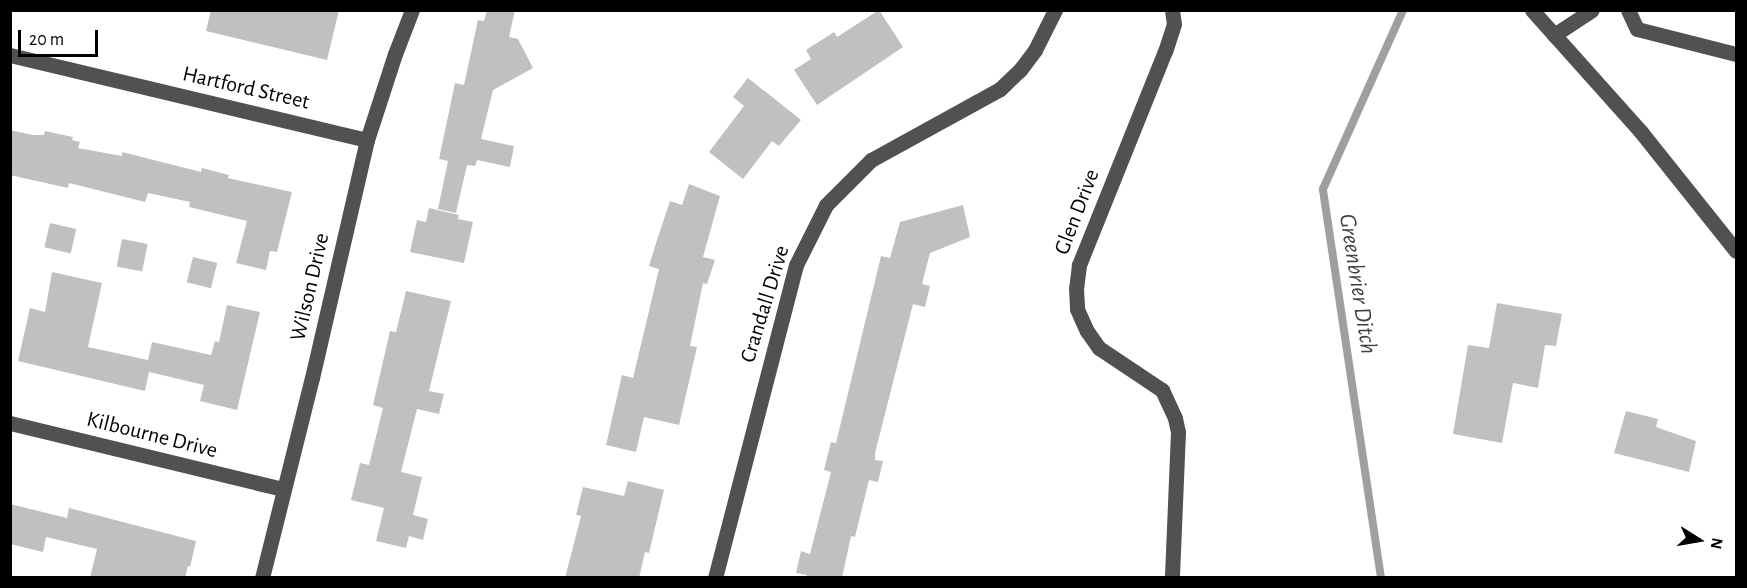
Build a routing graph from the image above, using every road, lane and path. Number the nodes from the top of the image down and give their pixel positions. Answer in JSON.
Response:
{"nodes":[{"id":1,"x":412,"y":10,"type":"edge"},
{"id":2,"x":1055,"y":10,"type":"edge"},
{"id":3,"x":1172,"y":10,"type":"edge"},
{"id":4,"x":1532,"y":10,"type":"edge"},
{"id":5,"x":1592,"y":10,"type":"edge"},
{"id":6,"x":1628,"y":10,"type":"edge"},
{"id":7,"x":1554,"y":35,"type":"junction"},
{"id":8,"x":1737,"y":54,"type":"edge"},
{"id":9,"x":10,"y":55,"type":"edge"},
{"id":10,"x":367,"y":140,"type":"junction"},
{"id":11,"x":1737,"y":251,"type":"edge"},
{"id":12,"x":10,"y":423,"type":"edge"},
{"id":13,"x":283,"y":489,"type":"junction"},
{"id":14,"x":262,"y":578,"type":"edge"},
{"id":15,"x":715,"y":578,"type":"edge"},
{"id":16,"x":1172,"y":578,"type":"edge"}],
"edges":[{"from":1,"to":10,"type":"street","name":"Wilson Drive"},
{"from":2,"to":15,"type":"street","name":"Crandall Drive"},
{"from":3,"to":16,"type":"street","name":"Glen Drive"},
{"from":4,"to":7,"type":"street"},
{"from":5,"to":7,"type":"street"},
{"from":6,"to":8,"type":"street"},
{"from":7,"to":11,"type":"street"},
{"from":9,"to":10,"type":"street","name":"Hartford Street"},
{"from":10,"to":13,"type":"street","name":"Wilson Drive"},
{"from":12,"to":13,"type":"street","name":"Kilbourne Drive"},
{"from":13,"to":14,"type":"street","name":"Wilson Drive"}]}
